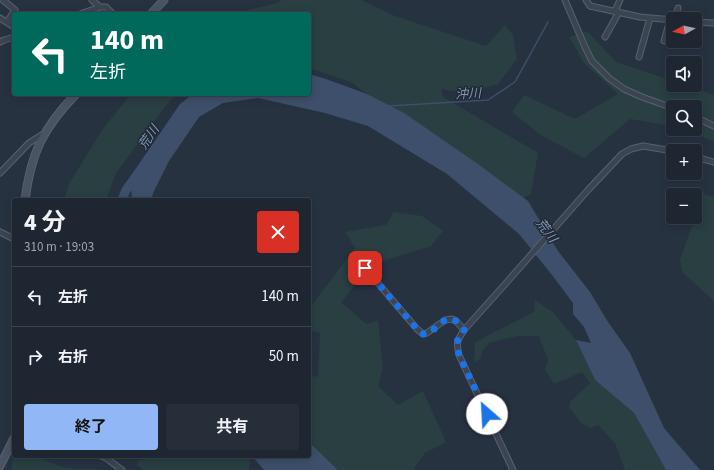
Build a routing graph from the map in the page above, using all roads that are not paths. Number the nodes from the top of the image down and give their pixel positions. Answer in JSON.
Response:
{"nodes":[{"id":1,"x":3,"y":0,"type":"edge"},
{"id":2,"x":92,"y":0,"type":"edge"},
{"id":3,"x":164,"y":0,"type":"edge"},
{"id":4,"x":565,"y":0,"type":"edge"},
{"id":5,"x":586,"y":0,"type":"edge"},
{"id":6,"x":620,"y":0,"type":"edge"},
{"id":7,"x":100,"y":7,"type":"junction"},
{"id":8,"x":678,"y":8,"type":"dead end"},
{"id":9,"x":14,"y":12,"type":"edge"},
{"id":10,"x":86,"y":12,"type":"edge"},
{"id":11,"x":111,"y":12,"type":"edge"},
{"id":12,"x":153,"y":12,"type":"edge"},
{"id":13,"x":617,"y":12,"type":"junction"},
{"id":14,"x":676,"y":12,"type":"edge"},
{"id":15,"x":12,"y":14,"type":"edge"},
{"id":16,"x":0,"y":18,"type":"edge"},
{"id":17,"x":650,"y":18,"type":"junction"},
{"id":18,"x":666,"y":19,"type":"edge"},
{"id":19,"x":7,"y":22,"type":"junction"},
{"id":20,"x":702,"y":23,"type":"edge"},
{"id":21,"x":714,"y":24,"type":"edge"},
{"id":22,"x":12,"y":26,"type":"edge"},
{"id":23,"x":666,"y":36,"type":"edge"},
{"id":24,"x":605,"y":37,"type":"dead end"},
{"id":25,"x":12,"y":38,"type":"edge"},
{"id":26,"x":664,"y":41,"type":"dead end"},
{"id":27,"x":0,"y":42,"type":"edge"},
{"id":28,"x":639,"y":57,"type":"dead end"},
{"id":29,"x":74,"y":96,"type":"edge"},
{"id":30,"x":666,"y":106,"type":"edge"},
{"id":31,"x":702,"y":121,"type":"edge"},
{"id":32,"x":714,"y":126,"type":"edge"},
{"id":33,"x":45,"y":132,"type":"junction"},
{"id":34,"x":666,"y":150,"type":"edge"},
{"id":35,"x":702,"y":159,"type":"edge"},
{"id":36,"x":714,"y":162,"type":"edge"},
{"id":37,"x":0,"y":173,"type":"edge"},
{"id":38,"x":25,"y":198,"type":"edge"},
{"id":39,"x":0,"y":232,"type":"edge"},
{"id":40,"x":12,"y":238,"type":"edge"},
{"id":41,"x":365,"y":268,"type":"dead end"},
{"id":42,"x":464,"y":330,"type":"junction"},
{"id":43,"x":12,"y":442,"type":"edge"},
{"id":44,"x":106,"y":458,"type":"edge"},
{"id":45,"x":0,"y":466,"type":"edge"},
{"id":46,"x":122,"y":470,"type":"edge"},
{"id":47,"x":513,"y":470,"type":"edge"}],
"edges":[{"from":1,"to":9,"type":"street"},
{"from":2,"to":7,"type":"street"},
{"from":3,"to":12,"type":"main road"},
{"from":4,"to":30,"type":"street"},
{"from":5,"to":13,"type":"street"},
{"from":6,"to":13,"type":"street"},
{"from":7,"to":10,"type":"street"},
{"from":7,"to":11,"type":"street"},
{"from":8,"to":14,"type":"street"},
{"from":13,"to":17,"type":"street"},
{"from":13,"to":24,"type":"street"},
{"from":15,"to":19,"type":"street"},
{"from":16,"to":19,"type":"street"},
{"from":17,"to":18,"type":"street"},
{"from":17,"to":28,"type":"street"},
{"from":19,"to":22,"type":"street"},
{"from":20,"to":21,"type":"street"},
{"from":23,"to":26,"type":"street"},
{"from":25,"to":27,"type":"street"},
{"from":29,"to":33,"type":"main road"},
{"from":31,"to":32,"type":"street"},
{"from":33,"to":37,"type":"street"},
{"from":33,"to":38,"type":"main road"},
{"from":34,"to":42,"type":"street"},
{"from":35,"to":36,"type":"street"},
{"from":39,"to":40,"type":"street"},
{"from":41,"to":42,"type":"street"},
{"from":42,"to":47,"type":"street"},
{"from":43,"to":45,"type":"main road"},
{"from":44,"to":46,"type":"street"}]}
